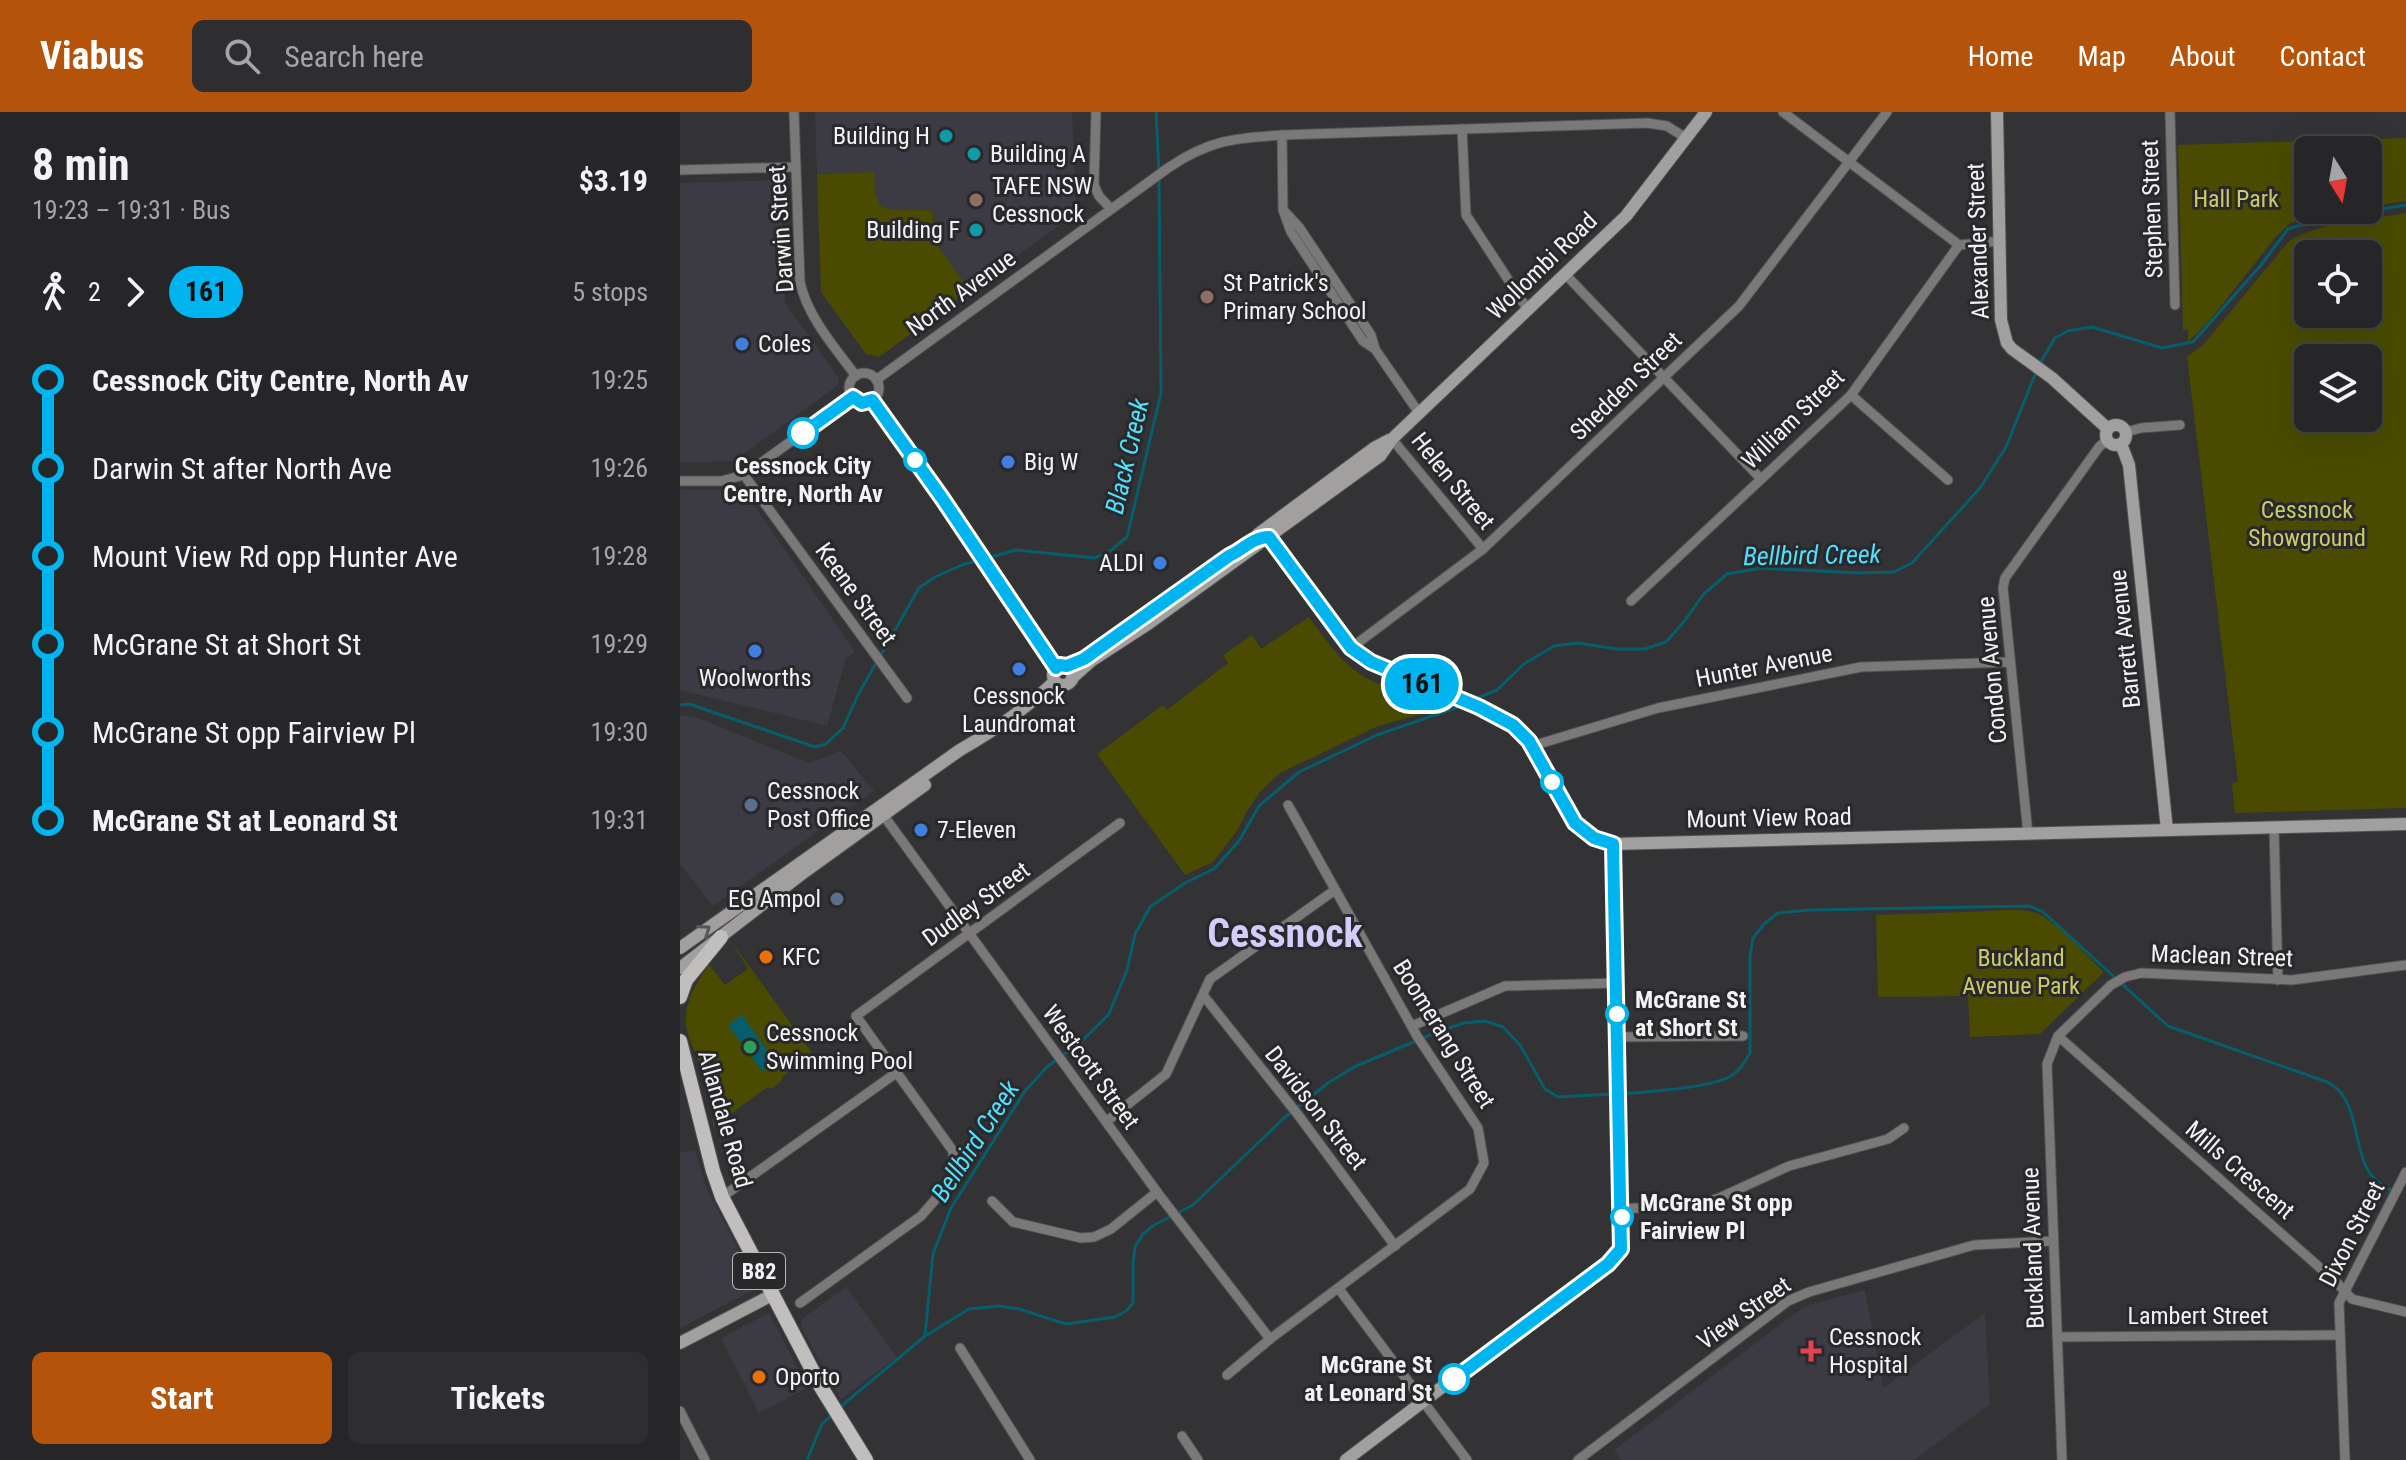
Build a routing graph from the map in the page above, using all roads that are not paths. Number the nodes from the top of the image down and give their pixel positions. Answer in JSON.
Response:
{"nodes":[{"id":1,"x":794,"y":112,"type":"edge"},
{"id":2,"x":1096,"y":112,"type":"edge"},
{"id":3,"x":1560,"y":112,"type":"edge"},
{"id":4,"x":1706,"y":112,"type":"edge"},
{"id":5,"x":1783,"y":112,"type":"edge"},
{"id":6,"x":1887,"y":112,"type":"edge"},
{"id":7,"x":1997,"y":112,"type":"edge"},
{"id":8,"x":2170,"y":112,"type":"edge"},
{"id":9,"x":1561,"y":126,"type":"junction"},
{"id":10,"x":1462,"y":129,"type":"junction"},
{"id":11,"x":1282,"y":135,"type":"junction"},
{"id":12,"x":1686,"y":138,"type":"junction"},
{"id":13,"x":1849,"y":162,"type":"junction"},
{"id":14,"x":796,"y":167,"type":"junction"},
{"id":15,"x":680,"y":170,"type":"edge"},
{"id":16,"x":1111,"y":209,"type":"junction"},
{"id":17,"x":2000,"y":241,"type":"junction"},
{"id":18,"x":1959,"y":245,"type":"junction"},
{"id":19,"x":1566,"y":275,"type":"junction"},
{"id":20,"x":2175,"y":305,"type":"dead end"},
{"id":21,"x":1528,"y":310,"type":"junction"},
{"id":22,"x":856,"y":376,"type":"junction"},
{"id":23,"x":1664,"y":377,"type":"junction"},
{"id":24,"x":876,"y":380,"type":"junction"},
{"id":25,"x":1851,"y":395,"type":"junction"},
{"id":26,"x":853,"y":397,"type":"junction"},
{"id":27,"x":872,"y":400,"type":"junction"},
{"id":28,"x":1419,"y":413,"type":"junction"},
{"id":29,"x":2180,"y":425,"type":"dead end"},
{"id":30,"x":2107,"y":434,"type":"junction"},
{"id":31,"x":2124,"y":438,"type":"junction"},
{"id":32,"x":1392,"y":439,"type":"junction"},
{"id":33,"x":744,"y":475,"type":"junction"},
{"id":34,"x":1761,"y":479,"type":"junction"},
{"id":35,"x":1948,"y":480,"type":"dead end"},
{"id":36,"x":680,"y":481,"type":"edge"},
{"id":37,"x":1296,"y":507,"type":"junction"},
{"id":38,"x":1269,"y":537,"type":"junction"},
{"id":39,"x":1483,"y":549,"type":"junction"},
{"id":40,"x":1229,"y":556,"type":"junction"},
{"id":41,"x":1631,"y":601,"type":"dead end"},
{"id":42,"x":1351,"y":648,"type":"junction"},
{"id":43,"x":2010,"y":662,"type":"junction"},
{"id":44,"x":1065,"y":670,"type":"junction"},
{"id":45,"x":907,"y":698,"type":"dead end"},
{"id":46,"x":980,"y":739,"type":"junction"},
{"id":47,"x":1532,"y":746,"type":"junction"},
{"id":48,"x":897,"y":795,"type":"junction"},
{"id":49,"x":1288,"y":805,"type":"dead end"},
{"id":50,"x":884,"y":816,"type":"junction"},
{"id":51,"x":860,"y":821,"type":"junction"},
{"id":52,"x":1120,"y":823,"type":"dead end"},
{"id":53,"x":2406,"y":824,"type":"edge"},
{"id":54,"x":2274,"y":828,"type":"junction"},
{"id":55,"x":2167,"y":830,"type":"junction"},
{"id":56,"x":2028,"y":834,"type":"junction"},
{"id":57,"x":1613,"y":844,"type":"junction"},
{"id":58,"x":1335,"y":890,"type":"junction"},
{"id":59,"x":969,"y":934,"type":"junction"},
{"id":60,"x":721,"y":937,"type":"junction"},
{"id":61,"x":680,"y":948,"type":"edge"},
{"id":62,"x":2406,"y":965,"type":"edge"},
{"id":63,"x":680,"y":968,"type":"edge"},
{"id":64,"x":2278,"y":980,"type":"junction"},
{"id":65,"x":1616,"y":983,"type":"junction"},
{"id":66,"x":1203,"y":995,"type":"junction"},
{"id":67,"x":680,"y":997,"type":"edge"},
{"id":68,"x":1412,"y":1026,"type":"junction"},
{"id":69,"x":1743,"y":1036,"type":"dead end"},
{"id":70,"x":2058,"y":1036,"type":"junction"},
{"id":71,"x":1617,"y":1037,"type":"junction"},
{"id":72,"x":681,"y":1042,"type":"edge"},
{"id":73,"x":896,"y":1073,"type":"junction"},
{"id":74,"x":1107,"y":1121,"type":"junction"},
{"id":75,"x":1904,"y":1128,"type":"dead end"},
{"id":76,"x":2406,"y":1172,"type":"edge"},
{"id":77,"x":1157,"y":1192,"type":"junction"},
{"id":78,"x":722,"y":1197,"type":"junction"},
{"id":79,"x":992,"y":1201,"type":"dead end"},
{"id":80,"x":1622,"y":1209,"type":"junction"},
{"id":81,"x":2053,"y":1241,"type":"junction"},
{"id":82,"x":1395,"y":1246,"type":"junction"},
{"id":83,"x":1339,"y":1289,"type":"junction"},
{"id":84,"x":2344,"y":1291,"type":"junction"},
{"id":85,"x":772,"y":1295,"type":"junction"},
{"id":86,"x":800,"y":1303,"type":"dead end"},
{"id":87,"x":2406,"y":1312,"type":"edge"},
{"id":88,"x":2339,"y":1335,"type":"junction"},
{"id":89,"x":2057,"y":1337,"type":"junction"},
{"id":90,"x":1270,"y":1339,"type":"junction"},
{"id":91,"x":680,"y":1343,"type":"edge"},
{"id":92,"x":960,"y":1348,"type":"dead end"},
{"id":93,"x":1227,"y":1375,"type":"dead end"},
{"id":94,"x":1424,"y":1402,"type":"junction"},
{"id":95,"x":680,"y":1411,"type":"edge"},
{"id":96,"x":1182,"y":1436,"type":"dead end"},
{"id":97,"x":705,"y":1460,"type":"edge"},
{"id":98,"x":866,"y":1460,"type":"edge"},
{"id":99,"x":1030,"y":1460,"type":"edge"},
{"id":100,"x":1198,"y":1460,"type":"edge"},
{"id":101,"x":1346,"y":1460,"type":"edge"},
{"id":102,"x":1467,"y":1460,"type":"edge"},
{"id":103,"x":1578,"y":1460,"type":"edge"},
{"id":104,"x":2062,"y":1460,"type":"edge"},
{"id":105,"x":2345,"y":1460,"type":"edge"}],
"edges":[{"from":1,"to":14,"type":"street","name":"Darwin Street"},
{"from":2,"to":16,"type":"street"},
{"from":3,"to":9,"type":"street"},
{"from":4,"to":12,"type":"main road","name":"Wollombi Road"},
{"from":5,"to":13,"type":"street"},
{"from":6,"to":13,"type":"street","name":"Shedden Street"},
{"from":7,"to":17,"type":"main road","name":"Alexander Street"},
{"from":8,"to":20,"type":"street","name":"Stephen Street"},
{"from":9,"to":10,"type":"street","name":"North Avenue"},
{"from":9,"to":12,"type":"street","name":"North Avenue"},
{"from":10,"to":11,"type":"street","name":"North Avenue"},
{"from":10,"to":21,"type":"street"},
{"from":11,"to":16,"type":"street","name":"North Avenue"},
{"from":11,"to":28,"type":"street"},
{"from":12,"to":19,"type":"main road","name":"Wollombi Road"},
{"from":13,"to":18,"type":"street"},
{"from":13,"to":23,"type":"street","name":"Shedden Street"},
{"from":14,"to":15,"type":"street"},
{"from":14,"to":22,"type":"street","name":"Darwin Street"},
{"from":16,"to":24,"type":"street","name":"North Avenue"},
{"from":17,"to":18,"type":"street"},
{"from":17,"to":30,"type":"main road","name":"Alexander Street"},
{"from":18,"to":25,"type":"street","name":"William Street"},
{"from":19,"to":21,"type":"main road","name":"Wollombi Road"},
{"from":19,"to":23,"type":"street"},
{"from":21,"to":28,"type":"main road","name":"Wollombi Road"},
{"from":22,"to":24,"type":"street"},
{"from":22,"to":26,"type":"street"},
{"from":23,"to":34,"type":"street"},
{"from":23,"to":39,"type":"street","name":"Shedden Street"},
{"from":24,"to":27,"type":"street"},
{"from":25,"to":34,"type":"street","name":"William Street"},
{"from":25,"to":35,"type":"street"},
{"from":26,"to":27,"type":"street"},
{"from":26,"to":33,"type":"street"},
{"from":27,"to":44,"type":"street"},
{"from":28,"to":32,"type":"main road","name":"Wollombi Road"},
{"from":29,"to":31,"type":"street"},
{"from":30,"to":31,"type":"main road"},
{"from":30,"to":31,"type":"main road"},
{"from":30,"to":43,"type":"street","name":"Condon Avenue"},
{"from":31,"to":55,"type":"main road","name":"Barrett Avenue"},
{"from":32,"to":37,"type":"main road","name":"Wollombi Road"},
{"from":32,"to":38,"type":"main road","name":"Wollombi Road"},
{"from":32,"to":39,"type":"street","name":"Helen Street"},
{"from":33,"to":36,"type":"street"},
{"from":33,"to":45,"type":"street","name":"Keene Street"},
{"from":34,"to":41,"type":"street","name":"William Street"},
{"from":37,"to":38,"type":"main road"},
{"from":37,"to":40,"type":"main road","name":"Wollombi Road"},
{"from":38,"to":40,"type":"main road"},
{"from":38,"to":42,"type":"main road","name":"Mount View Road"},
{"from":38,"to":44,"type":"main road","name":"Wollombi Road"},
{"from":39,"to":42,"type":"street","name":"Shedden Street"},
{"from":40,"to":44,"type":"main road","name":"Wollombi Road"},
{"from":42,"to":47,"type":"main road","name":"Mount View Road"},
{"from":43,"to":47,"type":"street","name":"Hunter Avenue"},
{"from":43,"to":56,"type":"street","name":"Condon Avenue"},
{"from":44,"to":46,"type":"main road"},
{"from":46,"to":48,"type":"main road"},
{"from":46,"to":50,"type":"main road"},
{"from":47,"to":57,"type":"main road","name":"Mount View Road"},
{"from":48,"to":50,"type":"main road"},
{"from":48,"to":51,"type":"main road"},
{"from":49,"to":58,"type":"street","name":"Boomerang Street"},
{"from":50,"to":51,"type":"main road"},
{"from":50,"to":59,"type":"street","name":"Westcott Street"},
{"from":50,"to":60,"type":"main road"},
{"from":61,"to":51,"type":"main road","one_way":true},
{"from":52,"to":59,"type":"street","name":"Dudley Street"},
{"from":53,"to":54,"type":"main road","name":"Mount View Road"},
{"from":54,"to":55,"type":"main road","name":"Mount View Road"},
{"from":54,"to":64,"type":"street"},
{"from":55,"to":56,"type":"main road","name":"Mount View Road"},
{"from":56,"to":57,"type":"main road","name":"Mount View Road"},
{"from":57,"to":65,"type":"main road"},
{"from":58,"to":66,"type":"street"},
{"from":58,"to":68,"type":"street","name":"Boomerang Street"},
{"from":59,"to":73,"type":"street","name":"Dudley Street"},
{"from":59,"to":74,"type":"street","name":"Westcott Street"},
{"from":60,"to":63,"type":"main road"},
{"from":60,"to":67,"type":"main road"},
{"from":62,"to":64,"type":"street","name":"Maclean Street"},
{"from":64,"to":70,"type":"street","name":"Maclean Street"},
{"from":65,"to":68,"type":"street"},
{"from":65,"to":71,"type":"main road"},
{"from":66,"to":74,"type":"street"},
{"from":66,"to":82,"type":"street","name":"Davidson Street"},
{"from":68,"to":82,"type":"street","name":"Boomerang Street"},
{"from":69,"to":71,"type":"street"},
{"from":70,"to":81,"type":"street","name":"Buckland Avenue"},
{"from":70,"to":84,"type":"street","name":"Mills Crescent"},
{"from":71,"to":80,"type":"main road"},
{"from":72,"to":78,"type":"main road","name":"Allandale Road","number":"B82"},
{"from":73,"to":78,"type":"street"},
{"from":73,"to":86,"type":"street"},
{"from":74,"to":77,"type":"street","name":"Westcott Street"},
{"from":75,"to":80,"type":"street"},
{"from":76,"to":84,"type":"street","name":"Dixon Street"},
{"from":77,"to":79,"type":"street"},
{"from":77,"to":90,"type":"street","name":"Westcott Street"},
{"from":78,"to":85,"type":"main road","name":"Allandale Road","number":"B82"},
{"from":80,"to":94,"type":"main road"},
{"from":81,"to":89,"type":"street","name":"Buckland Avenue"},
{"from":81,"to":103,"type":"street","name":"View Street"},
{"from":82,"to":83,"type":"street","name":"Boomerang Street"},
{"from":83,"to":90,"type":"street","name":"Boomerang Street"},
{"from":83,"to":94,"type":"street"},
{"from":84,"to":87,"type":"street","name":"Mills Crescent"},
{"from":84,"to":88,"type":"street","name":"Dixon Street"},
{"from":85,"to":91,"type":"main road"},
{"from":85,"to":98,"type":"main road","name":"Allandale Road","number":"B82"},
{"from":88,"to":89,"type":"street","name":"Lambert Street"},
{"from":88,"to":105,"type":"street","name":"Dixon Street"},
{"from":89,"to":104,"type":"street","name":"Buckland Avenue"},
{"from":90,"to":93,"type":"street","name":"Boomerang Street"},
{"from":92,"to":99,"type":"street"},
{"from":94,"to":101,"type":"main road"},
{"from":94,"to":102,"type":"street"},
{"from":95,"to":97,"type":"street"},
{"from":96,"to":100,"type":"street"}]}
